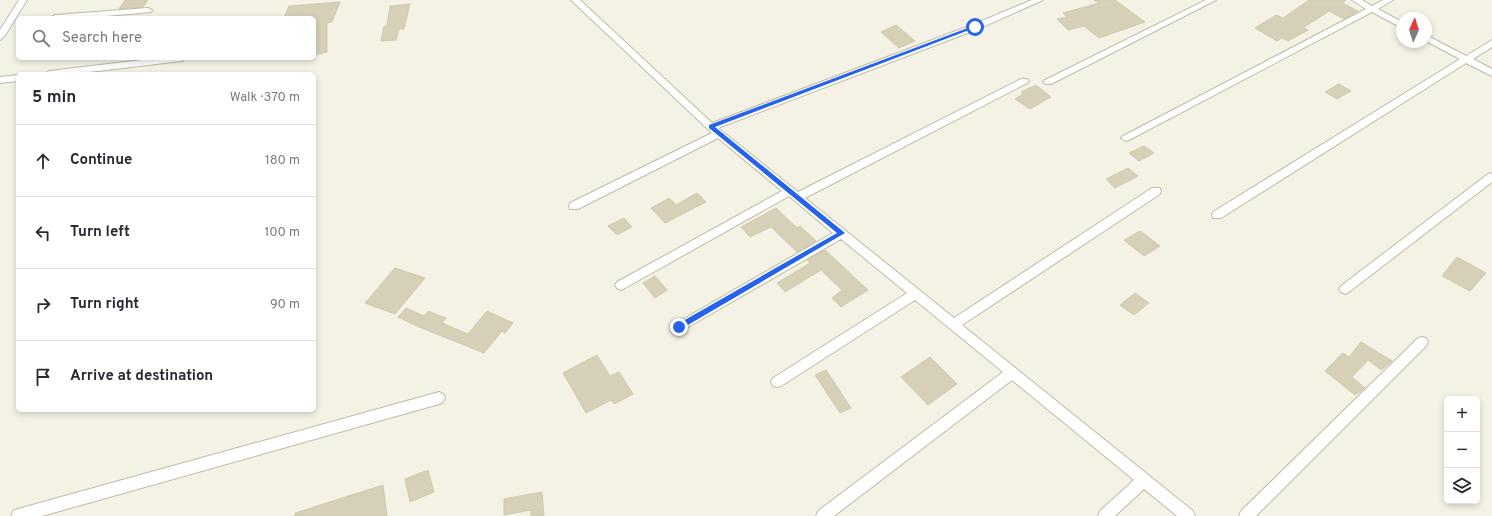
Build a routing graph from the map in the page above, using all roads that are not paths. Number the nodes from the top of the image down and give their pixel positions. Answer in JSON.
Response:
{"nodes":[{"id":1,"x":23,"y":0,"type":"edge"},
{"id":2,"x":575,"y":0,"type":"edge"},
{"id":3,"x":1039,"y":0,"type":"edge"},
{"id":4,"x":1212,"y":0,"type":"edge"},
{"id":5,"x":1356,"y":0,"type":"edge"},
{"id":6,"x":1389,"y":0,"type":"edge"},
{"id":7,"x":1372,"y":9,"type":"junction"},
{"id":8,"x":148,"y":10,"type":"dead end"},
{"id":9,"x":78,"y":16,"type":"edge"},
{"id":10,"x":16,"y":21,"type":"edge"},
{"id":11,"x":1396,"y":22,"type":"edge"},
{"id":12,"x":4,"y":23,"type":"edge"},
{"id":13,"x":0,"y":38,"type":"edge"},
{"id":14,"x":1432,"y":41,"type":"edge"},
{"id":15,"x":1492,"y":43,"type":"edge"},
{"id":16,"x":1465,"y":59,"type":"junction"},
{"id":17,"x":165,"y":60,"type":"edge"},
{"id":18,"x":66,"y":72,"type":"edge"},
{"id":19,"x":1492,"y":73,"type":"edge"},
{"id":20,"x":16,"y":78,"type":"edge"},
{"id":21,"x":0,"y":80,"type":"edge"},
{"id":22,"x":1024,"y":81,"type":"dead end"},
{"id":23,"x":1048,"y":82,"type":"dead end"},
{"id":24,"x":715,"y":130,"type":"junction"},
{"id":25,"x":1126,"y":138,"type":"dead end"},
{"id":26,"x":1492,"y":177,"type":"edge"},
{"id":27,"x":1156,"y":191,"type":"dead end"},
{"id":28,"x":794,"y":194,"type":"junction"},
{"id":29,"x":574,"y":206,"type":"dead end"},
{"id":30,"x":1217,"y":215,"type":"dead end"},
{"id":31,"x":842,"y":233,"type":"junction"},
{"id":32,"x":621,"y":285,"type":"dead end"},
{"id":33,"x":1345,"y":289,"type":"dead end"},
{"id":34,"x":916,"y":293,"type":"junction"},
{"id":35,"x":954,"y":324,"type":"junction"},
{"id":36,"x":679,"y":327,"type":"dead end"},
{"id":37,"x":1422,"y":342,"type":"dead end"},
{"id":38,"x":1013,"y":372,"type":"junction"},
{"id":39,"x":778,"y":382,"type":"dead end"},
{"id":40,"x":438,"y":398,"type":"dead end"},
{"id":41,"x":1144,"y":480,"type":"junction"},
{"id":42,"x":18,"y":516,"type":"edge"},
{"id":43,"x":823,"y":516,"type":"edge"},
{"id":44,"x":1105,"y":516,"type":"edge"},
{"id":45,"x":1188,"y":516,"type":"edge"},
{"id":46,"x":1246,"y":516,"type":"edge"}],
"edges":[{"from":1,"to":12,"type":"street"},
{"from":2,"to":24,"type":"street"},
{"from":3,"to":24,"type":"street"},
{"from":4,"to":23,"type":"street"},
{"from":5,"to":7,"type":"street"},
{"from":6,"to":7,"type":"street"},
{"from":7,"to":11,"type":"street"},
{"from":7,"to":25,"type":"street"},
{"from":8,"to":9,"type":"street"},
{"from":10,"to":12,"type":"street"},
{"from":12,"to":13,"type":"street"},
{"from":14,"to":16,"type":"street"},
{"from":15,"to":16,"type":"street"},
{"from":16,"to":19,"type":"street"},
{"from":16,"to":30,"type":"street"},
{"from":17,"to":18,"type":"street"},
{"from":20,"to":21,"type":"street"},
{"from":22,"to":28,"type":"street"},
{"from":24,"to":28,"type":"street"},
{"from":24,"to":29,"type":"street"},
{"from":26,"to":33,"type":"street"},
{"from":27,"to":35,"type":"street"},
{"from":28,"to":31,"type":"street"},
{"from":28,"to":32,"type":"street"},
{"from":31,"to":34,"type":"street"},
{"from":31,"to":36,"type":"street"},
{"from":34,"to":35,"type":"street"},
{"from":34,"to":39,"type":"street"},
{"from":35,"to":38,"type":"street"},
{"from":37,"to":46,"type":"street"},
{"from":38,"to":41,"type":"street"},
{"from":38,"to":43,"type":"street"},
{"from":40,"to":42,"type":"street"},
{"from":41,"to":44,"type":"street"},
{"from":41,"to":45,"type":"street"}]}
